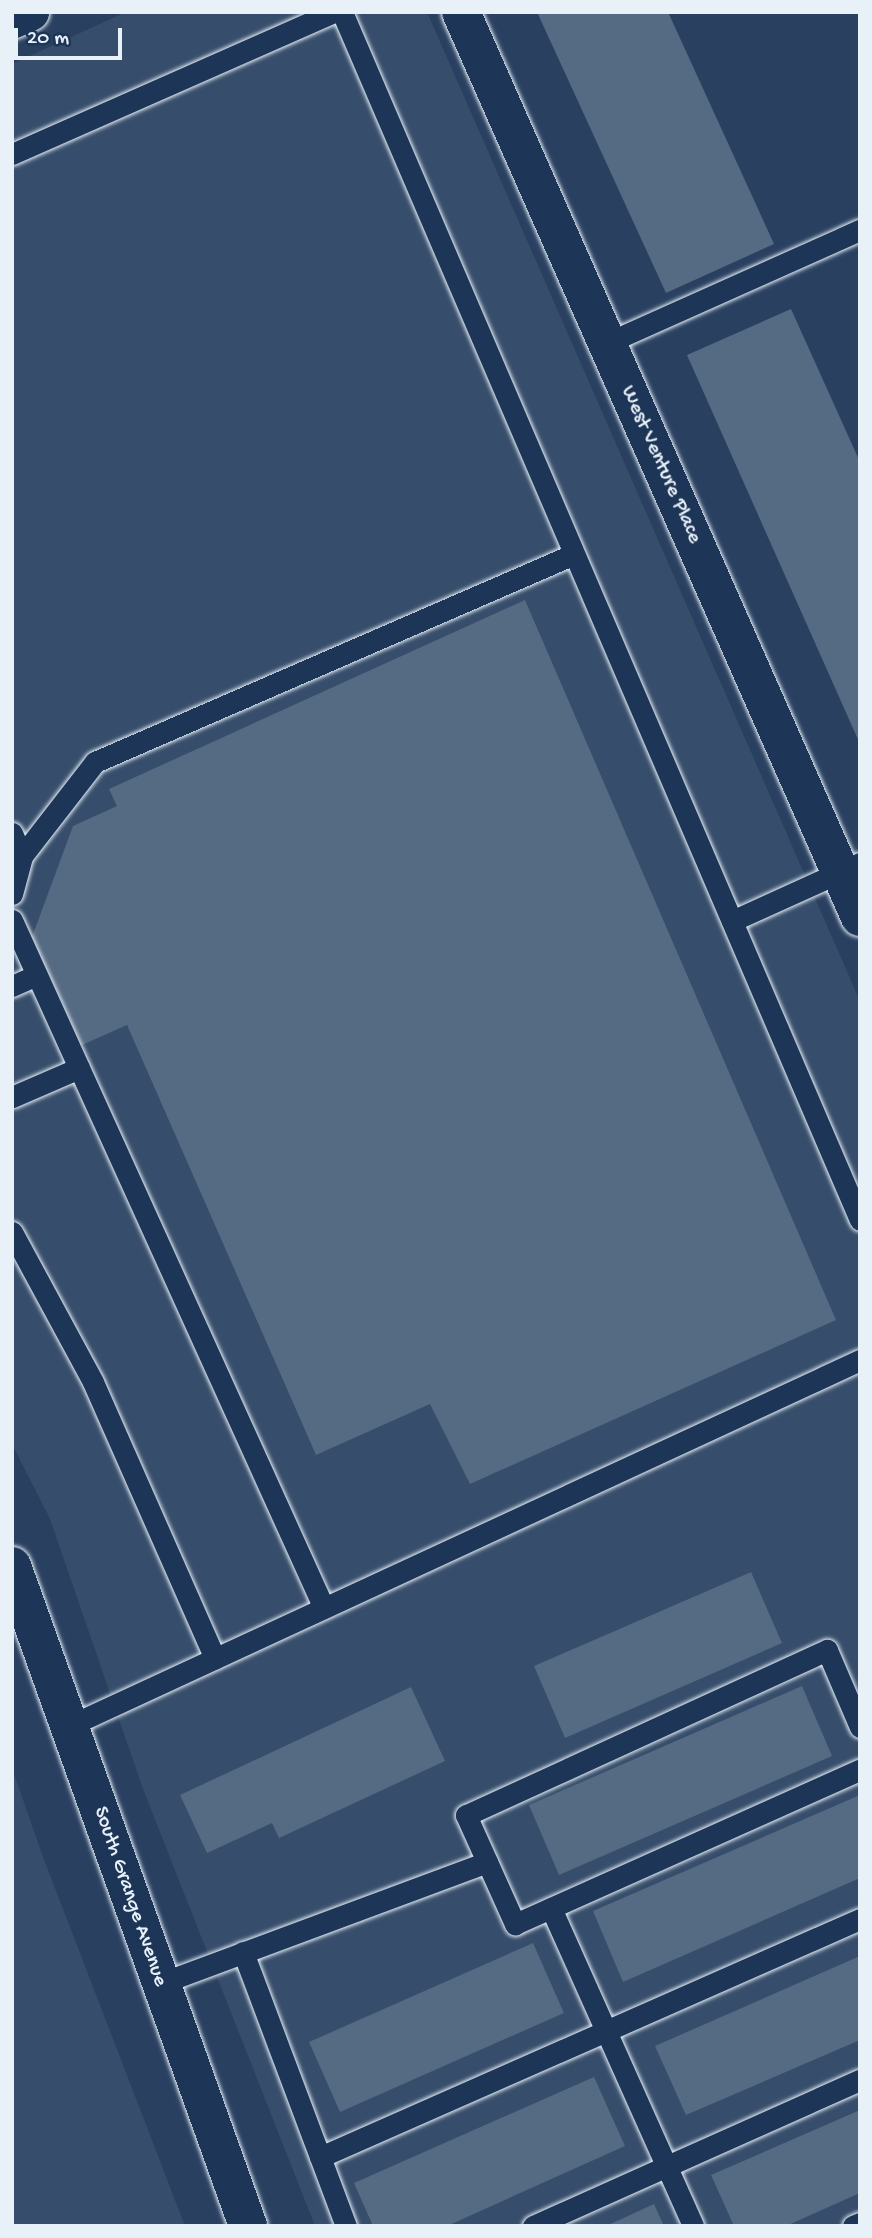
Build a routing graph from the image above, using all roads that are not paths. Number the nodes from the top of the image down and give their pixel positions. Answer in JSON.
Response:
{"nodes":[{"id":1,"x":30,"y":12,"type":"edge"},
{"id":2,"x":334,"y":12,"type":"edge"},
{"id":3,"x":342,"y":12,"type":"edge"},
{"id":4,"x":461,"y":12,"type":"edge"},
{"id":5,"x":12,"y":20,"type":"edge"},
{"id":6,"x":12,"y":154,"type":"edge"},
{"id":7,"x":860,"y":230,"type":"edge"},
{"id":8,"x":607,"y":343,"type":"junction"},
{"id":9,"x":574,"y":554,"type":"junction"},
{"id":10,"x":12,"y":833,"type":"edge"},
{"id":11,"x":17,"y":858,"type":"edge"},
{"id":12,"x":850,"y":867,"type":"edge"},
{"id":13,"x":12,"y":894,"type":"edge"},
{"id":14,"x":860,"y":917,"type":"edge"},
{"id":15,"x":12,"y":920,"type":"edge"},
{"id":16,"x":732,"y":921,"type":"junction"},
{"id":17,"x":37,"y":975,"type":"junction"},
{"id":18,"x":12,"y":986,"type":"edge"},
{"id":19,"x":79,"y":1068,"type":"junction"},
{"id":20,"x":12,"y":1097,"type":"edge"},
{"id":21,"x":860,"y":1220,"type":"edge"},
{"id":22,"x":12,"y":1232,"type":"edge"},
{"id":23,"x":860,"y":1360,"type":"edge"},
{"id":24,"x":12,"y":1566,"type":"edge"},
{"id":25,"x":324,"y":1608,"type":"junction"},
{"id":26,"x":215,"y":1658,"type":"junction"},
{"id":27,"x":69,"y":1726,"type":"junction"},
{"id":28,"x":860,"y":1727,"type":"edge"},
{"id":29,"x":860,"y":1770,"type":"edge"},
{"id":30,"x":487,"y":1862,"type":"junction"},
{"id":31,"x":551,"y":1908,"type":"junction"},
{"id":32,"x":860,"y":1919,"type":"edge"},
{"id":33,"x":243,"y":1952,"type":"junction"},
{"id":34,"x":159,"y":1984,"type":"junction"},
{"id":35,"x":606,"y":2031,"type":"junction"},
{"id":36,"x":860,"y":2080,"type":"edge"},
{"id":37,"x":320,"y":2157,"type":"junction"},
{"id":38,"x":666,"y":2166,"type":"junction"},
{"id":39,"x":860,"y":2223,"type":"edge"},
{"id":40,"x":247,"y":2226,"type":"edge"},
{"id":41,"x":346,"y":2226,"type":"edge"},
{"id":42,"x":533,"y":2226,"type":"edge"},
{"id":43,"x":693,"y":2226,"type":"edge"},
{"id":44,"x":853,"y":2226,"type":"edge"}],
"edges":[{"from":1,"to":5,"type":"street"},
{"from":2,"to":6,"type":"lane"},
{"from":3,"to":9,"type":"lane"},
{"from":4,"to":8,"type":"street","name":"West Venture Place"},
{"from":7,"to":8,"type":"lane"},
{"from":8,"to":12,"type":"street","name":"West Venture Place"},
{"from":9,"to":11,"type":"lane"},
{"from":9,"to":16,"type":"lane"},
{"from":10,"to":11,"type":"lane"},
{"from":11,"to":13,"type":"lane"},
{"from":12,"to":14,"type":"street","name":"West Venture Place"},
{"from":12,"to":16,"type":"lane"},
{"from":15,"to":17,"type":"lane"},
{"from":16,"to":21,"type":"lane"},
{"from":17,"to":18,"type":"lane"},
{"from":17,"to":19,"type":"lane"},
{"from":19,"to":20,"type":"lane"},
{"from":19,"to":25,"type":"lane"},
{"from":22,"to":26,"type":"lane"},
{"from":23,"to":25,"type":"lane"},
{"from":24,"to":27,"type":"street","name":"South Grange Avenue"},
{"from":25,"to":26,"type":"lane"},
{"from":26,"to":27,"type":"lane"},
{"from":27,"to":34,"type":"street","name":"South Grange Avenue"},
{"from":28,"to":30,"type":"lane"},
{"from":29,"to":31,"type":"lane"},
{"from":30,"to":31,"type":"lane"},
{"from":30,"to":33,"type":"lane"},
{"from":31,"to":35,"type":"lane"},
{"from":32,"to":35,"type":"lane"},
{"from":33,"to":34,"type":"lane"},
{"from":33,"to":37,"type":"lane"},
{"from":34,"to":40,"type":"street","name":"South Grange Avenue"},
{"from":35,"to":37,"type":"lane"},
{"from":35,"to":38,"type":"lane"},
{"from":36,"to":38,"type":"lane"},
{"from":37,"to":41,"type":"lane"},
{"from":38,"to":42,"type":"lane"},
{"from":38,"to":43,"type":"lane"},
{"from":39,"to":44,"type":"lane"}]}
